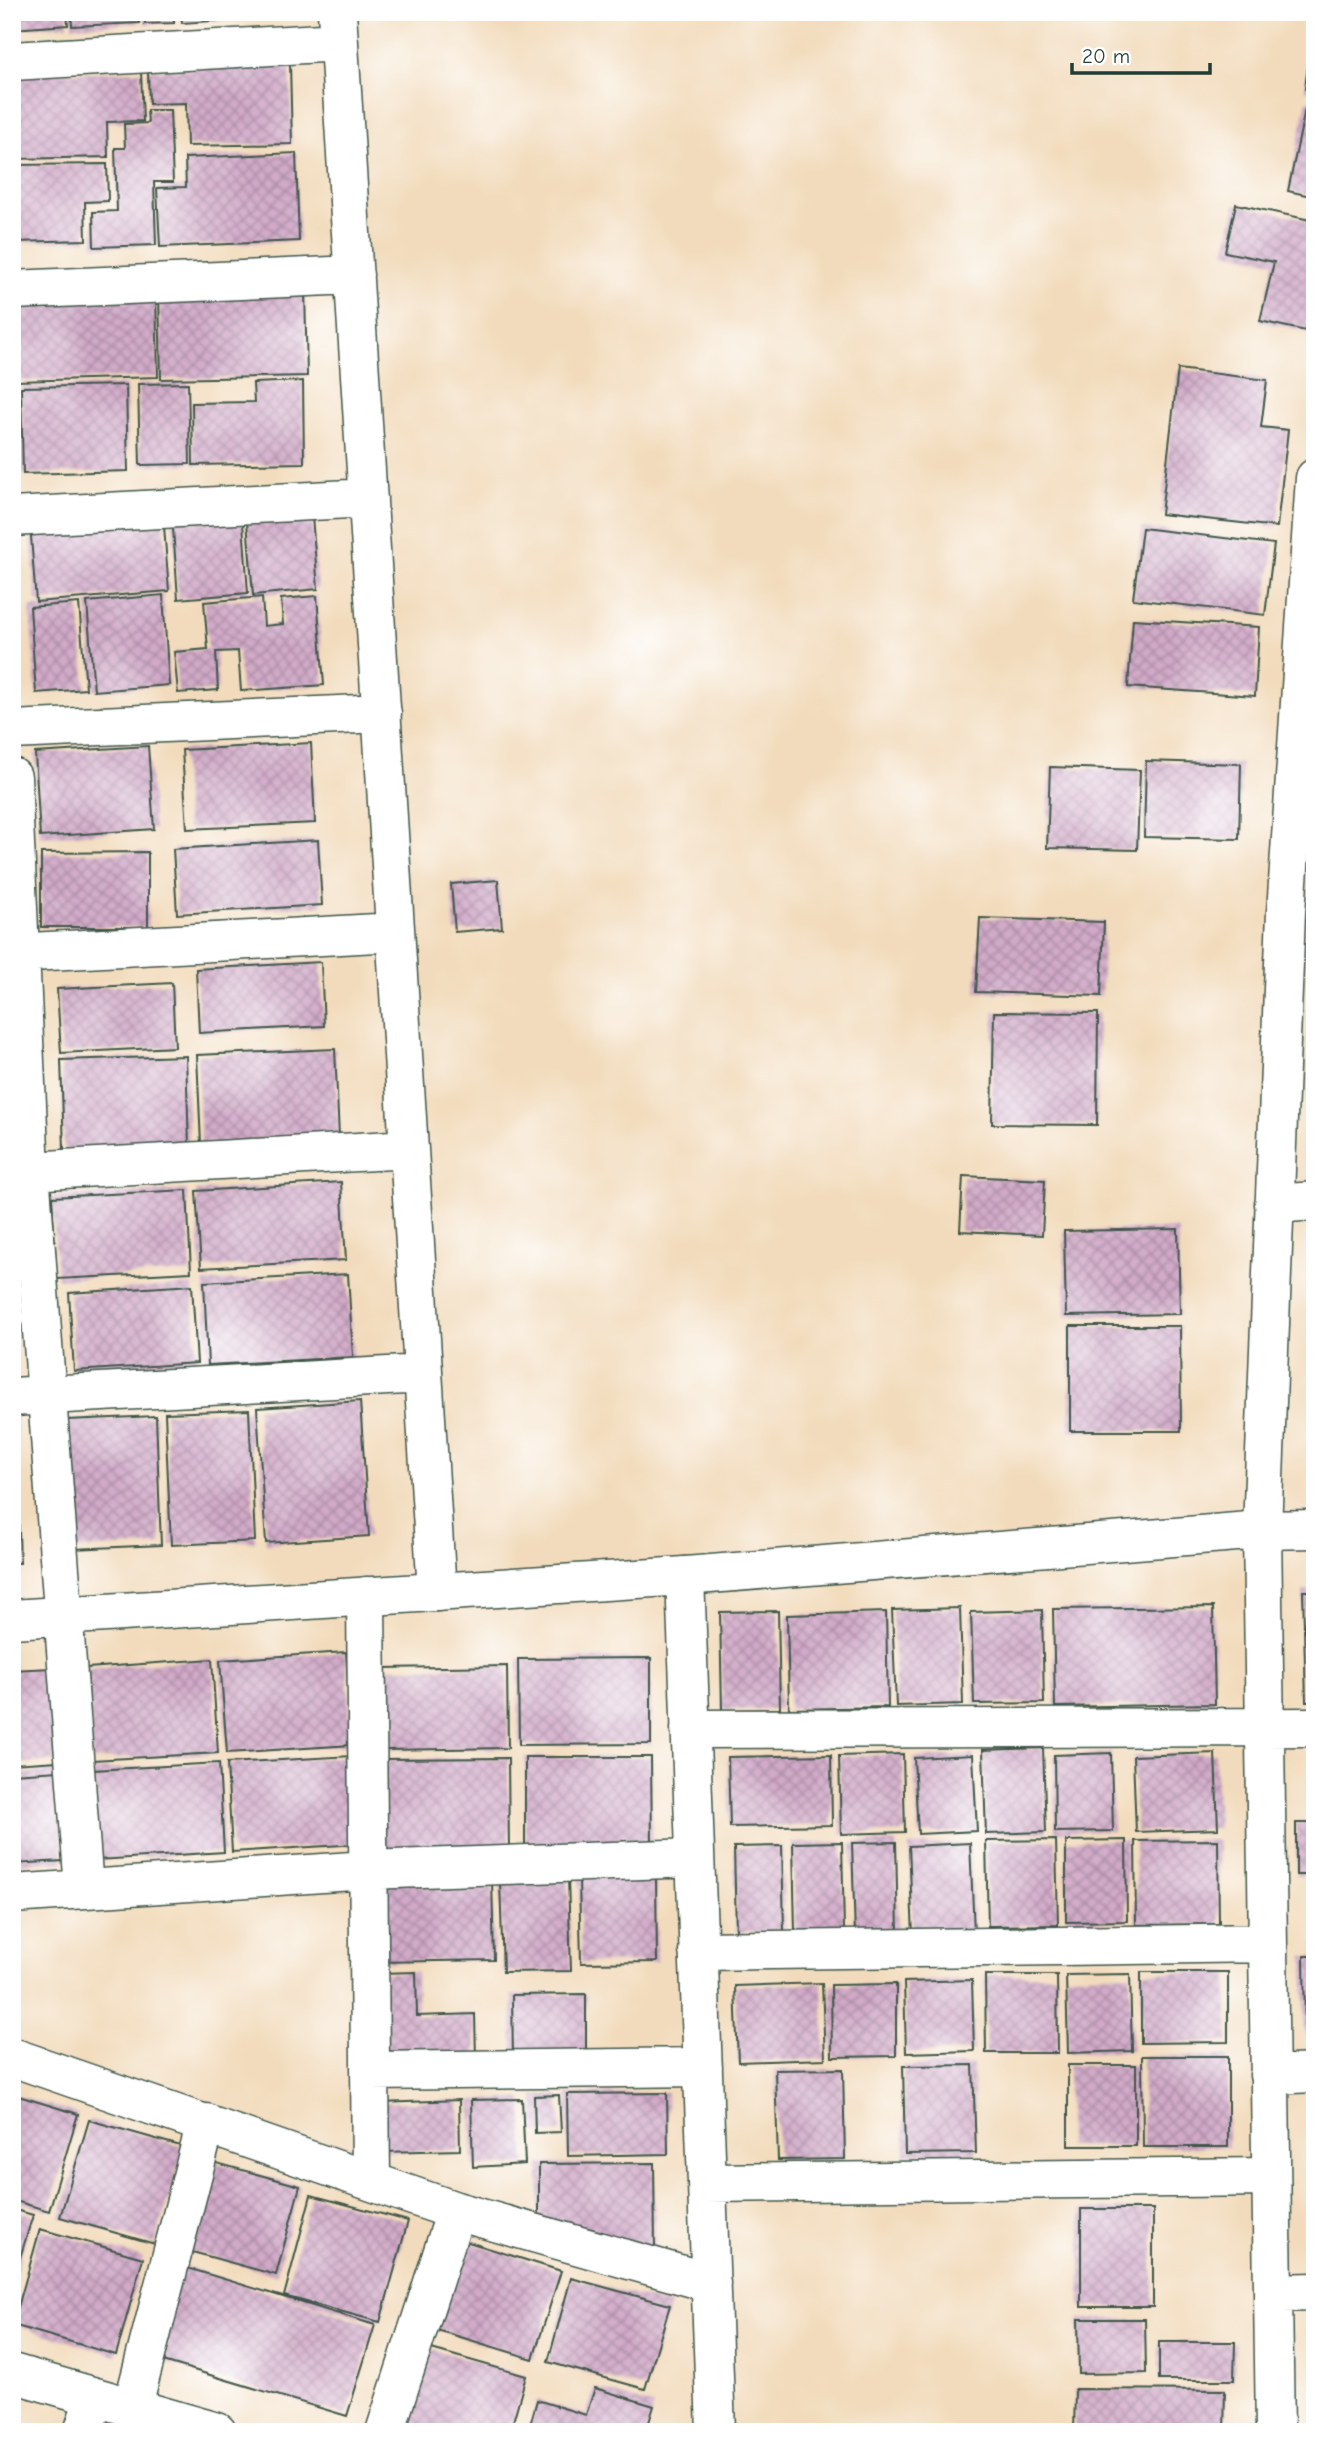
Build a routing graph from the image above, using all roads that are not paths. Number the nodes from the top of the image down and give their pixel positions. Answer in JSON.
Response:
{"nodes":[{"id":1,"x":338,"y":27,"type":"edge"},
{"id":2,"x":12,"y":61,"type":"edge"},
{"id":3,"x":354,"y":275,"type":"junction"},
{"id":4,"x":12,"y":290,"type":"edge"},
{"id":5,"x":1315,"y":478,"type":"edge"},
{"id":6,"x":368,"y":498,"type":"junction"},
{"id":7,"x":12,"y":517,"type":"edge"},
{"id":8,"x":382,"y":713,"type":"junction"},
{"id":9,"x":12,"y":730,"type":"edge"},
{"id":10,"x":12,"y":777,"type":"edge"},
{"id":11,"x":1300,"y":912,"type":"edge"},
{"id":12,"x":395,"y":932,"type":"junction"},
{"id":13,"x":16,"y":953,"type":"edge"},
{"id":14,"x":409,"y":1149,"type":"junction"},
{"id":15,"x":21,"y":1172,"type":"edge"},
{"id":16,"x":1315,"y":1202,"type":"edge"},
{"id":17,"x":1274,"y":1205,"type":"junction"},
{"id":18,"x":423,"y":1374,"type":"junction"},
{"id":19,"x":29,"y":1396,"type":"edge"},
{"id":20,"x":1315,"y":1529,"type":"edge"},
{"id":21,"x":1262,"y":1530,"type":"junction"},
{"id":22,"x":685,"y":1576,"type":"junction"},
{"id":23,"x":437,"y":1591,"type":"junction"},
{"id":24,"x":366,"y":1596,"type":"junction"},
{"id":25,"x":63,"y":1616,"type":"junction"},
{"id":26,"x":12,"y":1619,"type":"edge"},
{"id":27,"x":1265,"y":1727,"type":"junction"},
{"id":28,"x":1315,"y":1727,"type":"edge"},
{"id":29,"x":690,"y":1729,"type":"junction"},
{"id":30,"x":695,"y":1858,"type":"junction"},
{"id":31,"x":367,"y":1870,"type":"junction"},
{"id":32,"x":84,"y":1889,"type":"junction"},
{"id":33,"x":12,"y":1894,"type":"edge"},
{"id":34,"x":1268,"y":1943,"type":"junction"},
{"id":35,"x":698,"y":1951,"type":"junction"},
{"id":36,"x":12,"y":2057,"type":"edge"},
{"id":37,"x":703,"y":2067,"type":"junction"},
{"id":38,"x":371,"y":2071,"type":"junction"},
{"id":39,"x":1315,"y":2073,"type":"edge"},
{"id":40,"x":1269,"y":2075,"type":"junction"},
{"id":41,"x":206,"y":2123,"type":"junction"},
{"id":42,"x":1271,"y":2177,"type":"junction"},
{"id":43,"x":371,"y":2180,"type":"junction"},
{"id":44,"x":707,"y":2183,"type":"junction"},
{"id":45,"x":456,"y":2211,"type":"junction"},
{"id":46,"x":711,"y":2283,"type":"junction"},
{"id":47,"x":1315,"y":2292,"type":"edge"},
{"id":48,"x":1273,"y":2293,"type":"junction"},
{"id":49,"x":12,"y":2373,"type":"edge"},
{"id":50,"x":131,"y":2409,"type":"junction"},
{"id":51,"x":88,"y":2415,"type":"edge"},
{"id":52,"x":217,"y":2432,"type":"edge"},
{"id":53,"x":385,"y":2432,"type":"edge"},
{"id":54,"x":716,"y":2432,"type":"edge"},
{"id":55,"x":1275,"y":2432,"type":"edge"}],
"edges":[{"from":1,"to":2,"type":"street"},
{"from":1,"to":3,"type":"street"},
{"from":3,"to":4,"type":"street"},
{"from":3,"to":6,"type":"street"},
{"from":5,"to":11,"type":"street"},
{"from":6,"to":7,"type":"street"},
{"from":6,"to":8,"type":"street"},
{"from":8,"to":9,"type":"street"},
{"from":8,"to":12,"type":"street"},
{"from":10,"to":13,"type":"street"},
{"from":11,"to":17,"type":"street"},
{"from":12,"to":13,"type":"street"},
{"from":12,"to":14,"type":"street"},
{"from":13,"to":15,"type":"street"},
{"from":14,"to":15,"type":"street"},
{"from":14,"to":18,"type":"street"},
{"from":15,"to":19,"type":"street"},
{"from":16,"to":17,"type":"street"},
{"from":17,"to":21,"type":"street"},
{"from":18,"to":19,"type":"street"},
{"from":18,"to":23,"type":"street"},
{"from":19,"to":25,"type":"street"},
{"from":20,"to":21,"type":"street"},
{"from":21,"to":22,"type":"street"},
{"from":21,"to":27,"type":"street"},
{"from":22,"to":23,"type":"street"},
{"from":22,"to":29,"type":"street"},
{"from":23,"to":24,"type":"street"},
{"from":24,"to":25,"type":"street"},
{"from":24,"to":31,"type":"street"},
{"from":25,"to":26,"type":"street"},
{"from":25,"to":32,"type":"street"},
{"from":27,"to":28,"type":"street"},
{"from":27,"to":29,"type":"street"},
{"from":27,"to":34,"type":"street"},
{"from":29,"to":30,"type":"street"},
{"from":30,"to":31,"type":"street"},
{"from":30,"to":35,"type":"street"},
{"from":31,"to":32,"type":"street"},
{"from":31,"to":38,"type":"street"},
{"from":32,"to":33,"type":"street"},
{"from":34,"to":35,"type":"street"},
{"from":34,"to":40,"type":"street"},
{"from":35,"to":37,"type":"street"},
{"from":36,"to":41,"type":"street"},
{"from":37,"to":38,"type":"street"},
{"from":37,"to":44,"type":"street"},
{"from":38,"to":43,"type":"street"},
{"from":39,"to":40,"type":"street"},
{"from":40,"to":42,"type":"street"},
{"from":41,"to":43,"type":"street"},
{"from":41,"to":50,"type":"street"},
{"from":42,"to":44,"type":"street"},
{"from":42,"to":48,"type":"street"},
{"from":43,"to":45,"type":"street"},
{"from":44,"to":46,"type":"street"},
{"from":45,"to":46,"type":"street"},
{"from":45,"to":53,"type":"street"},
{"from":46,"to":54,"type":"street"},
{"from":47,"to":48,"type":"street"},
{"from":48,"to":55,"type":"street"},
{"from":49,"to":51,"type":"street"},
{"from":50,"to":51,"type":"street"},
{"from":50,"to":52,"type":"street"}]}
